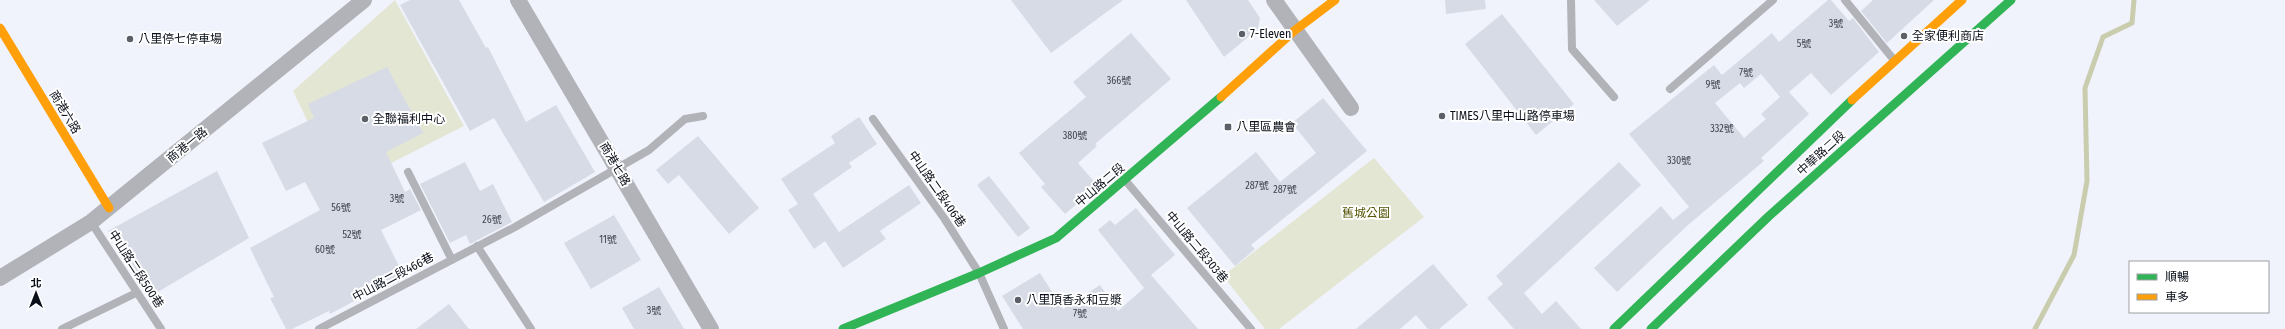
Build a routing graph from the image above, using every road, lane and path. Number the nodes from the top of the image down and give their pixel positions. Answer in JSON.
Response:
{"nodes":[{"id":1,"x":364,"y":0,"type":"edge"},
{"id":2,"x":518,"y":0,"type":"edge"},
{"id":3,"x":1274,"y":0,"type":"edge"},
{"id":4,"x":1335,"y":0,"type":"edge"},
{"id":5,"x":1571,"y":0,"type":"edge"},
{"id":6,"x":1773,"y":0,"type":"edge"},
{"id":7,"x":1845,"y":0,"type":"edge"},
{"id":8,"x":1962,"y":0,"type":"edge"},
{"id":9,"x":2011,"y":0,"type":"edge"},
{"id":10,"x":0,"y":28,"type":"edge"},
{"id":11,"x":1294,"y":30,"type":"junction"},
{"id":12,"x":1894,"y":60,"type":"junction"},
{"id":13,"x":1670,"y":89,"type":"dead end"},
{"id":14,"x":1614,"y":97,"type":"dead end"},
{"id":15,"x":1352,"y":108,"type":"dead end"},
{"id":16,"x":703,"y":116,"type":"dead end"},
{"id":17,"x":874,"y":119,"type":"dead end"},
{"id":18,"x":617,"y":168,"type":"junction"},
{"id":19,"x":408,"y":172,"type":"dead end"},
{"id":20,"x":1125,"y":180,"type":"junction"},
{"id":21,"x":109,"y":208,"type":"junction"},
{"id":22,"x":91,"y":222,"type":"junction"},
{"id":23,"x":477,"y":246,"type":"junction"},
{"id":24,"x":452,"y":260,"type":"junction"},
{"id":25,"x":979,"y":273,"type":"junction"},
{"id":26,"x":0,"y":278,"type":"edge"},
{"id":27,"x":136,"y":293,"type":"junction"},
{"id":28,"x":62,"y":329,"type":"edge"},
{"id":29,"x":161,"y":329,"type":"edge"},
{"id":30,"x":319,"y":329,"type":"edge"},
{"id":31,"x":532,"y":329,"type":"edge"},
{"id":32,"x":711,"y":329,"type":"edge"},
{"id":33,"x":843,"y":329,"type":"edge"},
{"id":34,"x":1004,"y":329,"type":"edge"},
{"id":35,"x":1251,"y":329,"type":"edge"},
{"id":36,"x":1614,"y":329,"type":"edge"},
{"id":37,"x":1651,"y":329,"type":"edge"}],
"edges":[{"from":1,"to":21,"type":"street","name":"商港一路"},
{"from":2,"to":18,"type":"street","name":"商港七路"},
{"from":3,"to":11,"type":"street"},
{"from":4,"to":11,"type":"main road","name":"中山路二段"},
{"from":5,"to":14,"type":"lane"},
{"from":6,"to":13,"type":"lane"},
{"from":7,"to":12,"type":"lane"},
{"from":8,"to":12,"type":"main road","name":"中華路二段"},
{"from":9,"to":37,"type":"main road","name":"中華路二段"},
{"from":10,"to":21,"type":"main road","name":"商港六路"},
{"from":11,"to":15,"type":"street"},
{"from":11,"to":20,"type":"main road","name":"中山路二段"},
{"from":12,"to":36,"type":"main road","name":"中華路二段"},
{"from":16,"to":18,"type":"lane","name":"中山路二段466巷"},
{"from":17,"to":25,"type":"lane","name":"中山路二段406巷"},
{"from":18,"to":23,"type":"lane","name":"中山路二段466巷"},
{"from":18,"to":32,"type":"street","name":"商港七路"},
{"from":19,"to":24,"type":"lane"},
{"from":20,"to":25,"type":"main road","name":"中山路二段"},
{"from":20,"to":35,"type":"lane","name":"中山路二段303巷"},
{"from":21,"to":22,"type":"street","name":"商港一路"},
{"from":22,"to":26,"type":"street","name":"商港一路"},
{"from":22,"to":27,"type":"lane","name":"中山路二段500巷"},
{"from":23,"to":24,"type":"lane","name":"中山路二段466巷"},
{"from":23,"to":31,"type":"lane"},
{"from":24,"to":30,"type":"lane","name":"中山路二段466巷"},
{"from":25,"to":33,"type":"main road","name":"中山路二段"},
{"from":25,"to":34,"type":"lane","name":"中山路二段406巷"},
{"from":27,"to":28,"type":"lane"},
{"from":27,"to":29,"type":"lane","name":"中山路二段500巷"}]}
